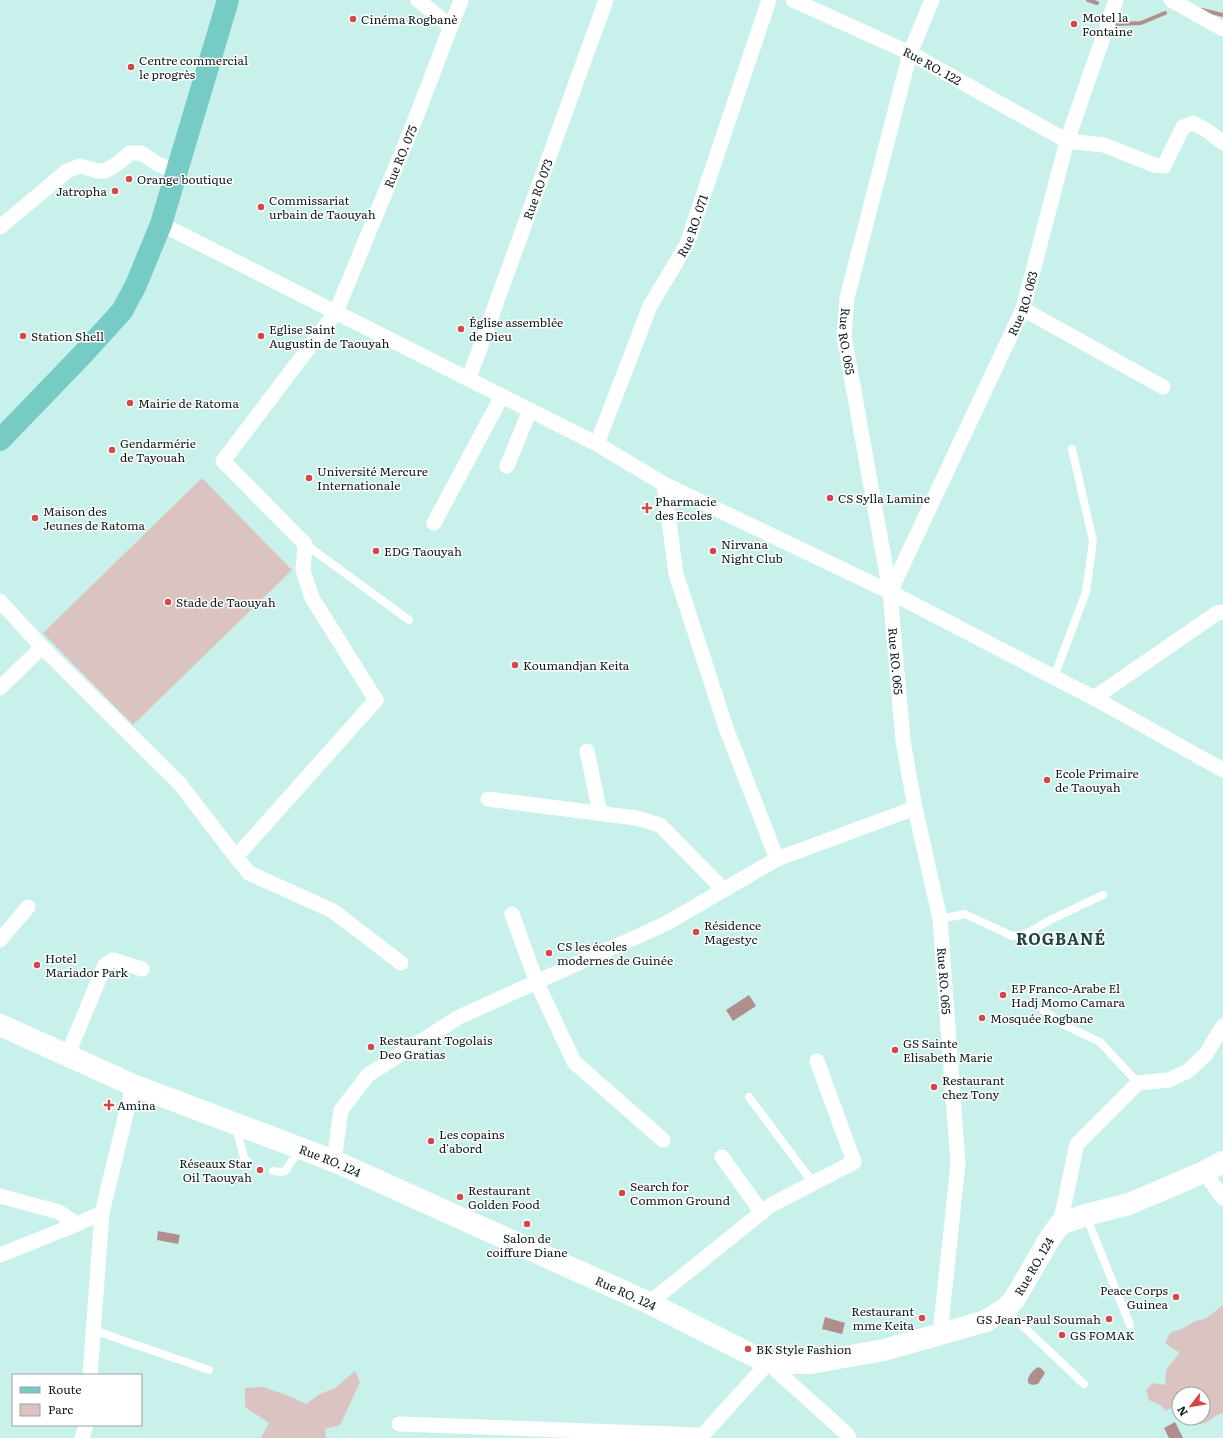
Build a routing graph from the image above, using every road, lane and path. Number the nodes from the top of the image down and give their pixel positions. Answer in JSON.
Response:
{"nodes":[{"id":1,"x":228,"y":0,"type":"edge"},
{"id":2,"x":418,"y":0,"type":"edge"},
{"id":3,"x":461,"y":0,"type":"edge"},
{"id":4,"x":606,"y":0,"type":"edge"},
{"id":5,"x":769,"y":0,"type":"edge"},
{"id":6,"x":793,"y":0,"type":"edge"},
{"id":7,"x":932,"y":0,"type":"edge"},
{"id":8,"x":1116,"y":0,"type":"edge"},
{"id":9,"x":1171,"y":0,"type":"edge"},
{"id":10,"x":450,"y":26,"type":"junction"},
{"id":11,"x":1223,"y":29,"type":"edge"},
{"id":12,"x":910,"y":52,"type":"junction"},
{"id":13,"x":1067,"y":141,"type":"junction"},
{"id":14,"x":1223,"y":143,"type":"edge"},
{"id":15,"x":176,"y":172,"type":"junction"},
{"id":16,"x":161,"y":224,"type":"junction"},
{"id":17,"x":0,"y":227,"type":"edge"},
{"id":18,"x":1023,"y":309,"type":"junction"},
{"id":19,"x":336,"y":312,"type":"junction"},
{"id":20,"x":469,"y":378,"type":"junction"},
{"id":21,"x":1163,"y":386,"type":"dead end"},
{"id":22,"x":502,"y":396,"type":"junction"},
{"id":23,"x":530,"y":410,"type":"junction"},
{"id":24,"x":0,"y":440,"type":"edge"},
{"id":25,"x":598,"y":444,"type":"junction"},
{"id":26,"x":1072,"y":449,"type":"dead end"},
{"id":27,"x":507,"y":466,"type":"dead end"},
{"id":28,"x":664,"y":484,"type":"junction"},
{"id":29,"x":434,"y":523,"type":"dead end"},
{"id":30,"x":305,"y":544,"type":"junction"},
{"id":31,"x":890,"y":592,"type":"junction"},
{"id":32,"x":0,"y":601,"type":"edge"},
{"id":33,"x":1223,"y":612,"type":"edge"},
{"id":34,"x":409,"y":620,"type":"dead end"},
{"id":35,"x":42,"y":647,"type":"junction"},
{"id":36,"x":1054,"y":677,"type":"junction"},
{"id":37,"x":0,"y":688,"type":"edge"},
{"id":38,"x":1094,"y":698,"type":"junction"},
{"id":39,"x":587,"y":751,"type":"dead end"},
{"id":40,"x":1223,"y":770,"type":"edge"},
{"id":41,"x":488,"y":799,"type":"dead end"},
{"id":42,"x":915,"y":808,"type":"junction"},
{"id":43,"x":600,"y":813,"type":"junction"},
{"id":44,"x":236,"y":857,"type":"junction"},
{"id":45,"x":777,"y":859,"type":"junction"},
{"id":46,"x":724,"y":890,"type":"junction"},
{"id":47,"x":1103,"y":895,"type":"dead end"},
{"id":48,"x":28,"y":907,"type":"dead end"},
{"id":49,"x":512,"y":914,"type":"dead end"},
{"id":50,"x":940,"y":919,"type":"junction"},
{"id":51,"x":0,"y":940,"type":"edge"},
{"id":52,"x":401,"y":963,"type":"dead end"},
{"id":53,"x":142,"y":969,"type":"dead end"},
{"id":54,"x":537,"y":983,"type":"junction"},
{"id":55,"x":1043,"y":1010,"type":"dead end"},
{"id":56,"x":0,"y":1025,"type":"edge"},
{"id":57,"x":1223,"y":1026,"type":"edge"},
{"id":58,"x":67,"y":1056,"type":"junction"},
{"id":59,"x":818,"y":1061,"type":"dead end"},
{"id":60,"x":1138,"y":1083,"type":"junction"},
{"id":61,"x":133,"y":1085,"type":"junction"},
{"id":62,"x":749,"y":1097,"type":"dead end"},
{"id":63,"x":236,"y":1124,"type":"junction"},
{"id":64,"x":663,"y":1140,"type":"dead end"},
{"id":65,"x":301,"y":1148,"type":"junction"},
{"id":66,"x":722,"y":1157,"type":"dead end"},
{"id":67,"x":334,"y":1161,"type":"junction"},
{"id":68,"x":1223,"y":1162,"type":"edge"},
{"id":69,"x":249,"y":1164,"type":"dead end"},
{"id":70,"x":273,"y":1170,"type":"dead end"},
{"id":71,"x":1204,"y":1172,"type":"junction"},
{"id":72,"x":813,"y":1183,"type":"junction"},
{"id":73,"x":0,"y":1196,"type":"edge"},
{"id":74,"x":1223,"y":1198,"type":"edge"},
{"id":75,"x":102,"y":1213,"type":"junction"},
{"id":76,"x":762,"y":1213,"type":"junction"},
{"id":77,"x":1086,"y":1215,"type":"junction"},
{"id":78,"x":77,"y":1224,"type":"junction"},
{"id":79,"x":1060,"y":1224,"type":"junction"},
{"id":80,"x":0,"y":1255,"type":"edge"},
{"id":81,"x":649,"y":1303,"type":"junction"},
{"id":82,"x":1005,"y":1309,"type":"junction"},
{"id":83,"x":1130,"y":1325,"type":"dead end"},
{"id":84,"x":93,"y":1330,"type":"junction"},
{"id":85,"x":940,"y":1334,"type":"junction"},
{"id":86,"x":768,"y":1363,"type":"junction"},
{"id":87,"x":209,"y":1370,"type":"dead end"},
{"id":88,"x":90,"y":1374,"type":"edge"},
{"id":89,"x":1084,"y":1384,"type":"dead end"},
{"id":90,"x":399,"y":1424,"type":"dead end"},
{"id":91,"x":86,"y":1426,"type":"edge"},
{"id":92,"x":700,"y":1437,"type":"edge"},
{"id":93,"x":846,"y":1437,"type":"edge"},
{"id":94,"x":82,"y":1438,"type":"edge"}],
"edges":[{"from":1,"to":15,"type":"main road"},
{"from":2,"to":10,"type":"street"},
{"from":3,"to":10,"type":"street","name":"Rue RO. 075"},
{"from":4,"to":20,"type":"street","name":"Rue RO 073"},
{"from":5,"to":25,"type":"street","name":"Rue RO. 071"},
{"from":6,"to":12,"type":"street","name":"Rue RO. 122"},
{"from":7,"to":12,"type":"street","name":"Rue RO. 065"},
{"from":8,"to":13,"type":"street","name":"Rue RO. 063"},
{"from":9,"to":11,"type":"street"},
{"from":10,"to":19,"type":"street","name":"Rue RO. 075"},
{"from":12,"to":13,"type":"street","name":"Rue RO. 122"},
{"from":12,"to":31,"type":"street","name":"Rue RO. 065"},
{"from":13,"to":14,"type":"street"},
{"from":13,"to":18,"type":"street","name":"Rue RO. 063"},
{"from":15,"to":16,"type":"main road"},
{"from":15,"to":17,"type":"street"},
{"from":16,"to":19,"type":"street"},
{"from":16,"to":24,"type":"main road"},
{"from":18,"to":21,"type":"street"},
{"from":18,"to":31,"type":"street","name":"Rue RO. 063"},
{"from":19,"to":20,"type":"street"},
{"from":19,"to":30,"type":"street","name":"Rue RO. 075"},
{"from":20,"to":22,"type":"street"},
{"from":22,"to":23,"type":"street"},
{"from":22,"to":29,"type":"street"},
{"from":23,"to":25,"type":"street"},
{"from":23,"to":27,"type":"street"},
{"from":25,"to":28,"type":"street"},
{"from":26,"to":36,"type":"lane"},
{"from":28,"to":31,"type":"street"},
{"from":28,"to":45,"type":"street"},
{"from":30,"to":34,"type":"lane"},
{"from":30,"to":44,"type":"street"},
{"from":31,"to":36,"type":"street"},
{"from":31,"to":42,"type":"street","name":"Rue RO. 065"},
{"from":32,"to":35,"type":"street"},
{"from":33,"to":38,"type":"street"},
{"from":35,"to":37,"type":"street"},
{"from":35,"to":44,"type":"street"},
{"from":36,"to":38,"type":"street"},
{"from":38,"to":40,"type":"street"},
{"from":39,"to":43,"type":"street"},
{"from":41,"to":43,"type":"street"},
{"from":42,"to":45,"type":"street"},
{"from":42,"to":50,"type":"street","name":"Rue RO. 065"},
{"from":43,"to":46,"type":"street"},
{"from":44,"to":52,"type":"street"},
{"from":45,"to":46,"type":"street"},
{"from":46,"to":54,"type":"street"},
{"from":47,"to":50,"type":"lane"},
{"from":48,"to":51,"type":"street"},
{"from":49,"to":54,"type":"street"},
{"from":50,"to":85,"type":"street","name":"Rue RO. 065"},
{"from":53,"to":58,"type":"street"},
{"from":54,"to":64,"type":"street"},
{"from":54,"to":67,"type":"street"},
{"from":55,"to":60,"type":"lane"},
{"from":56,"to":58,"type":"street","name":"Rue RO. 124"},
{"from":57,"to":60,"type":"street"},
{"from":58,"to":61,"type":"street","name":"Rue RO. 124"},
{"from":59,"to":72,"type":"street"},
{"from":60,"to":79,"type":"street"},
{"from":61,"to":63,"type":"street","name":"Rue RO. 124"},
{"from":61,"to":75,"type":"street"},
{"from":62,"to":72,"type":"lane"},
{"from":63,"to":65,"type":"street","name":"Rue RO. 124"},
{"from":63,"to":69,"type":"lane"},
{"from":65,"to":67,"type":"street","name":"Rue RO. 124"},
{"from":65,"to":70,"type":"lane"},
{"from":66,"to":76,"type":"street"},
{"from":67,"to":81,"type":"street","name":"Rue RO. 124"},
{"from":68,"to":71,"type":"street","name":"Rue RO. 124"},
{"from":71,"to":74,"type":"street"},
{"from":71,"to":77,"type":"street","name":"Rue RO. 124"},
{"from":72,"to":76,"type":"street"},
{"from":73,"to":78,"type":"street"},
{"from":75,"to":78,"type":"street"},
{"from":75,"to":84,"type":"street"},
{"from":76,"to":81,"type":"street"},
{"from":77,"to":79,"type":"street","name":"Rue RO. 124"},
{"from":77,"to":83,"type":"lane"},
{"from":78,"to":80,"type":"street"},
{"from":79,"to":82,"type":"street","name":"Rue RO. 124"},
{"from":81,"to":86,"type":"street","name":"Rue RO. 124"},
{"from":82,"to":85,"type":"street","name":"Rue RO. 124"},
{"from":82,"to":89,"type":"lane"},
{"from":84,"to":87,"type":"lane"},
{"from":84,"to":88,"type":"street"},
{"from":85,"to":86,"type":"street","name":"Rue RO. 124"},
{"from":86,"to":92,"type":"street"},
{"from":86,"to":93,"type":"street"},
{"from":90,"to":92,"type":"street"},
{"from":91,"to":94,"type":"street"}]}
